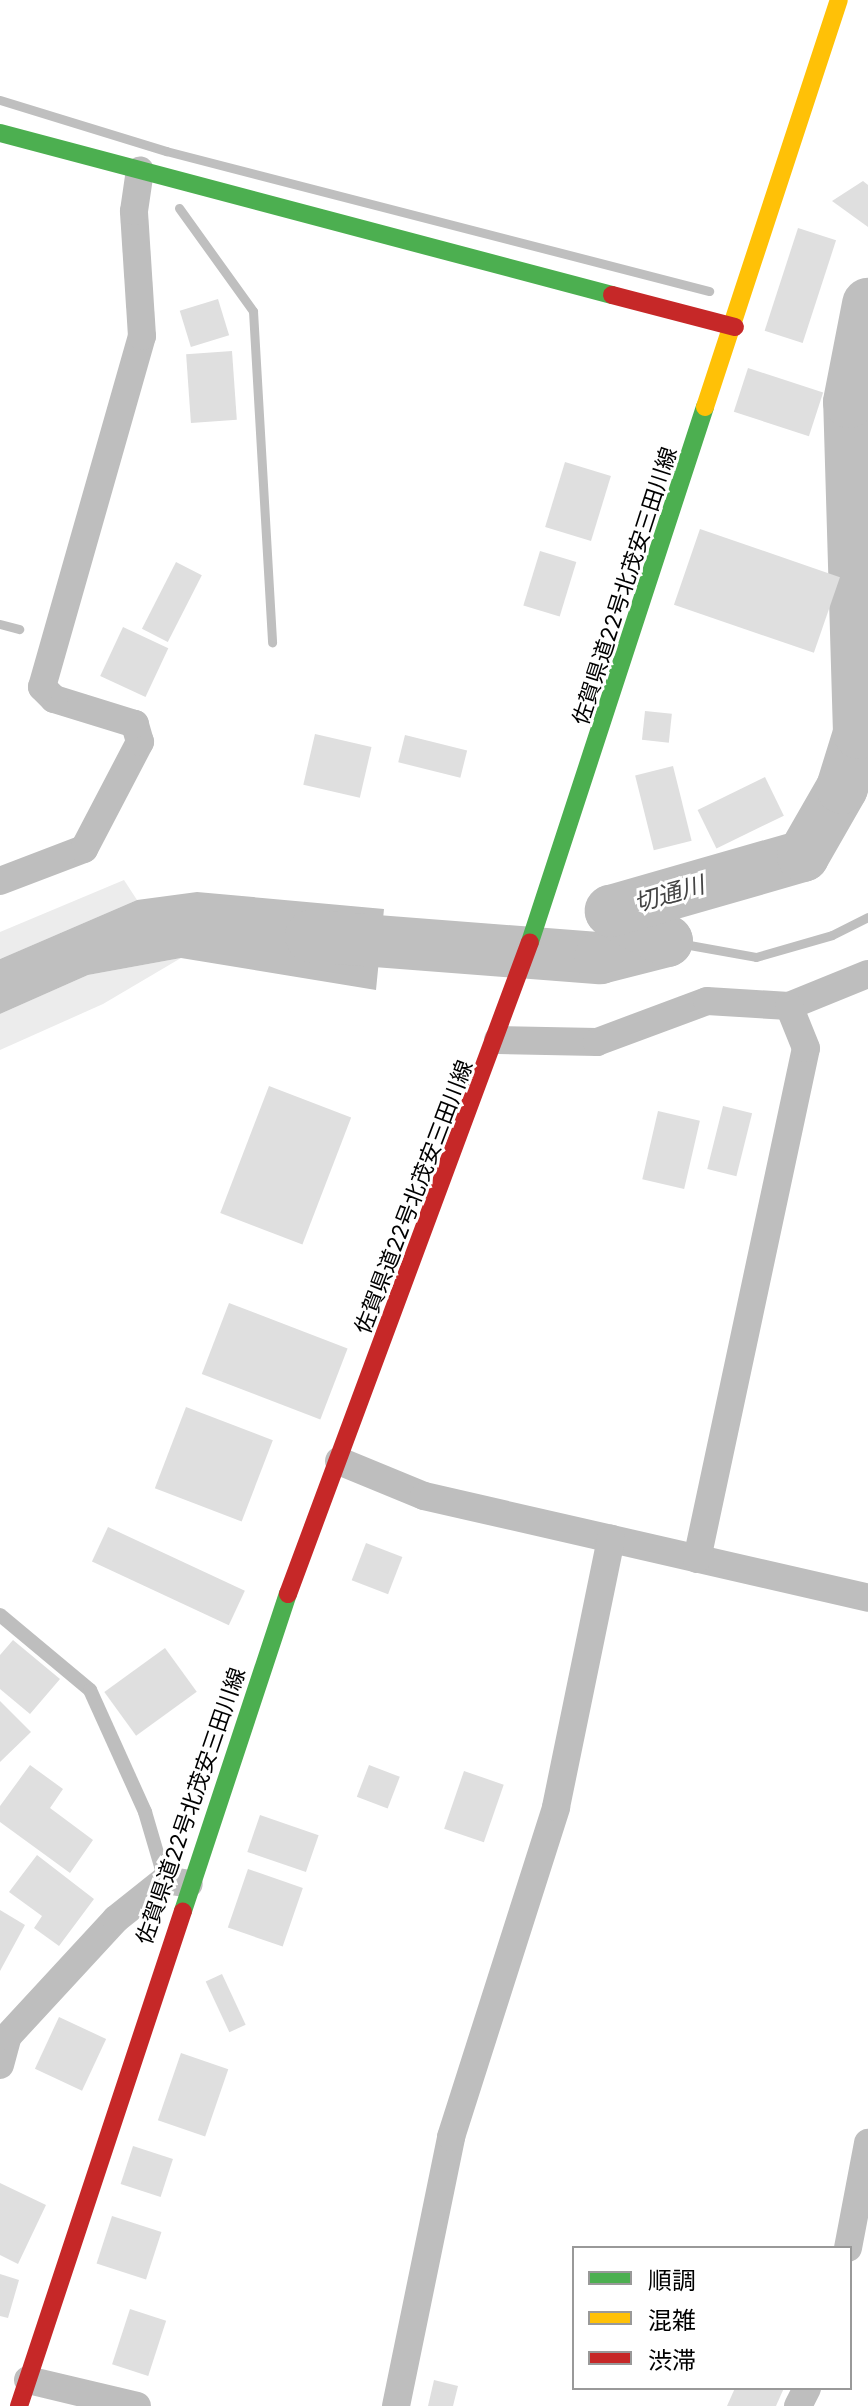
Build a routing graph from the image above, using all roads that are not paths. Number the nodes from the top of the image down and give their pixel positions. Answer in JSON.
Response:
{"nodes":[{"id":1,"x":839,"y":0,"type":"edge"},
{"id":2,"x":0,"y":133,"type":"edge"},
{"id":3,"x":140,"y":170,"type":"junction"},
{"id":4,"x":735,"y":327,"type":"junction"},
{"id":5,"x":0,"y":881,"type":"edge"},
{"id":6,"x":868,"y":974,"type":"edge"},
{"id":7,"x":789,"y":1006,"type":"junction"},
{"id":8,"x":501,"y":1030,"type":"junction"},
{"id":9,"x":339,"y":1461,"type":"junction"},
{"id":10,"x":611,"y":1539,"type":"junction"},
{"id":11,"x":697,"y":1559,"type":"junction"},
{"id":12,"x":868,"y":1598,"type":"edge"},
{"id":13,"x":0,"y":1615,"type":"edge"},
{"id":14,"x":177,"y":1882,"type":"junction"},
{"id":15,"x":4,"y":2033,"type":"edge"},
{"id":16,"x":0,"y":2065,"type":"edge"},
{"id":17,"x":868,"y":2143,"type":"edge"},
{"id":18,"x":862,"y":2199,"type":"edge"},
{"id":19,"x":849,"y":2246,"type":"edge"},
{"id":20,"x":24,"y":2393,"type":"edge"},
{"id":21,"x":137,"y":2406,"type":"edge"},
{"id":22,"x":396,"y":2406,"type":"edge"}],
"edges":[{"from":1,"to":4,"type":"main road","name":"佐賀県道22号北茂安三田川線"},
{"from":2,"to":3,"type":"main road"},
{"from":3,"to":4,"type":"main road"},
{"from":3,"to":5,"type":"street"},
{"from":4,"to":8,"type":"main road","name":"佐賀県道22号北茂安三田川線"},
{"from":6,"to":7,"type":"street"},
{"from":7,"to":8,"type":"street"},
{"from":7,"to":11,"type":"street"},
{"from":8,"to":9,"type":"main road","name":"佐賀県道22号北茂安三田川線"},
{"from":9,"to":10,"type":"street"},
{"from":9,"to":14,"type":"main road","name":"佐賀県道22号北茂安三田川線"},
{"from":10,"to":11,"type":"street"},
{"from":10,"to":22,"type":"street"},
{"from":11,"to":12,"type":"street"},
{"from":13,"to":14,"type":"lane"},
{"from":14,"to":15,"type":"street"},
{"from":14,"to":20,"type":"main road","name":"佐賀県道22号北茂安三田川線"},
{"from":15,"to":16,"type":"street"},
{"from":17,"to":18,"type":"street"},
{"from":18,"to":19,"type":"street"},
{"from":20,"to":21,"type":"street"}]}
